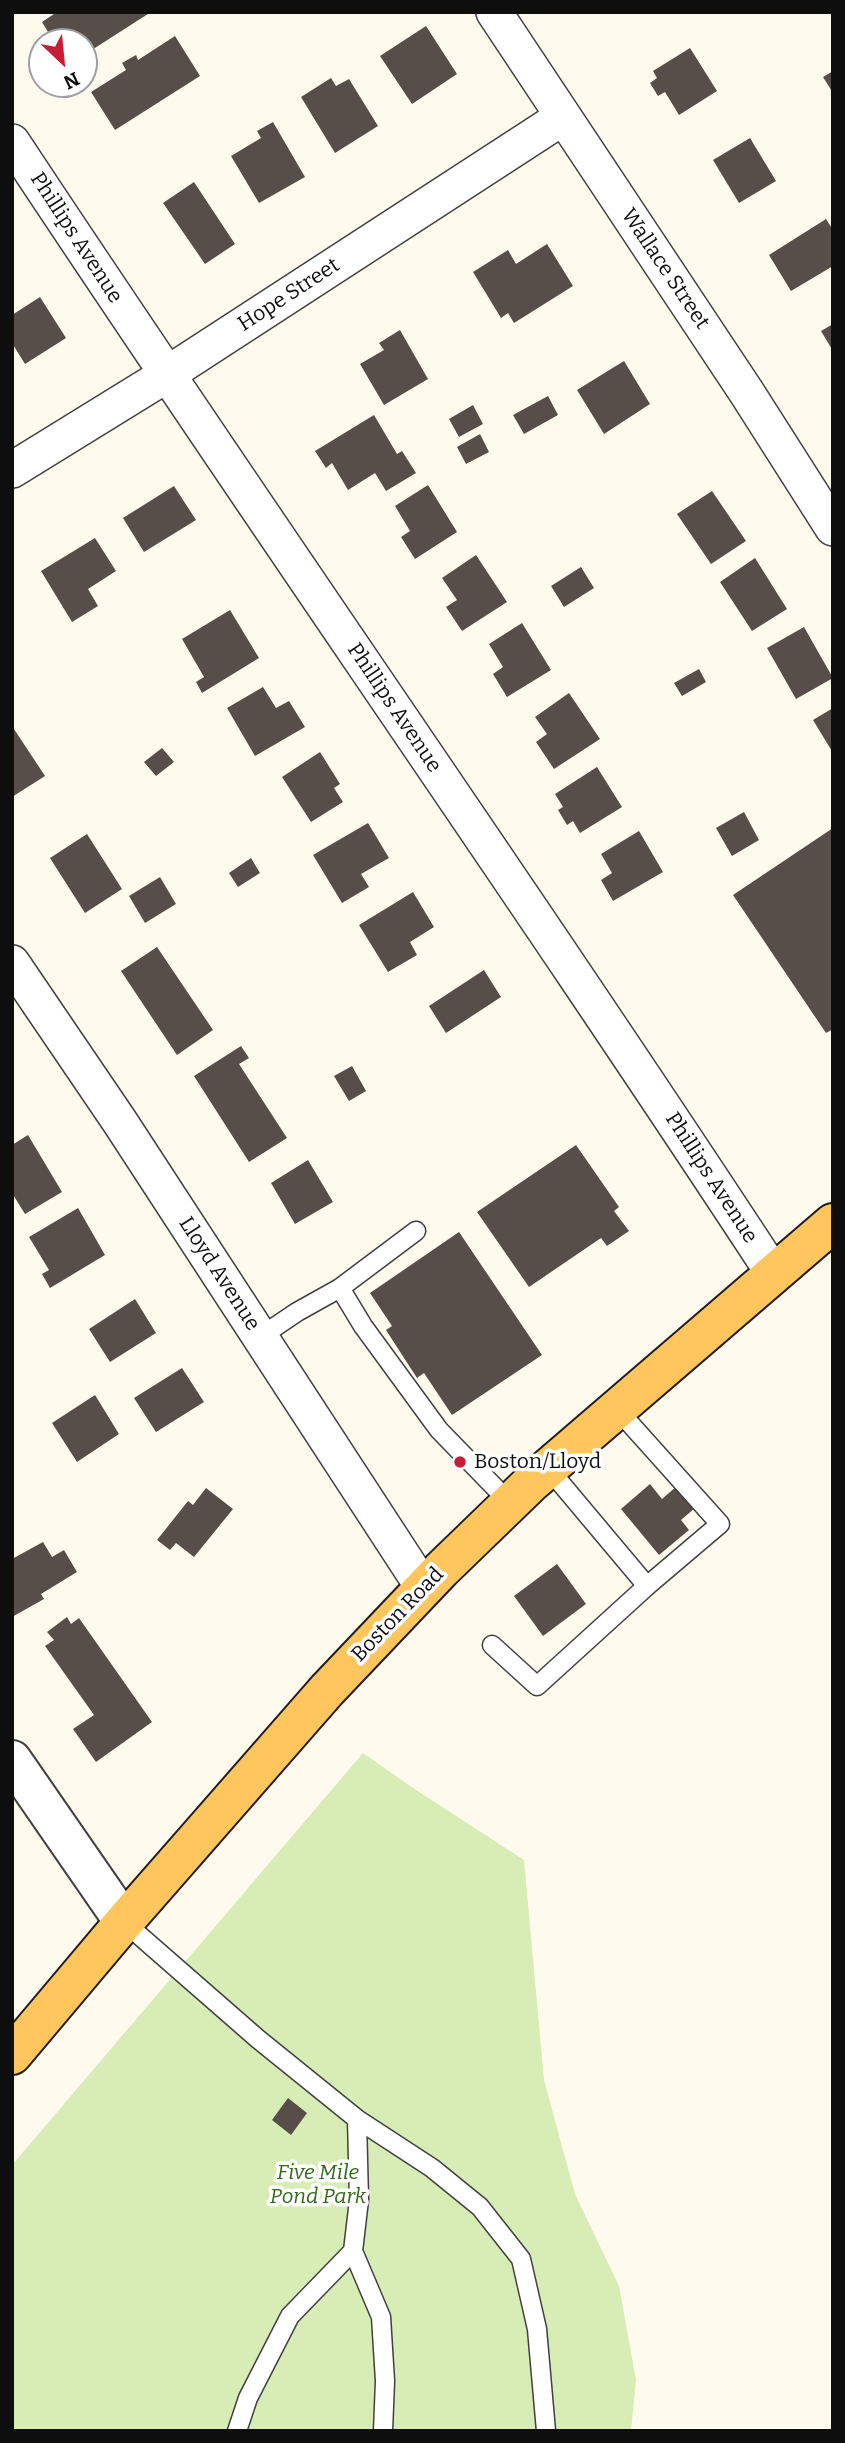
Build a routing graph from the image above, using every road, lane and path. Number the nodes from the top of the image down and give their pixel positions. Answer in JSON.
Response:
{"nodes":[{"id":1,"x":494,"y":12,"type":"edge"},
{"id":2,"x":563,"y":117,"type":"junction"},
{"id":3,"x":12,"y":142,"type":"edge"},
{"id":4,"x":166,"y":375,"type":"junction"},
{"id":5,"x":12,"y":470,"type":"edge"},
{"id":6,"x":833,"y":528,"type":"edge"},
{"id":7,"x":12,"y":963,"type":"edge"},
{"id":8,"x":833,"y":1223,"type":"edge"},
{"id":9,"x":416,"y":1231,"type":"dead end"},
{"id":10,"x":774,"y":1274,"type":"junction"},
{"id":11,"x":340,"y":1288,"type":"junction"},
{"id":12,"x":260,"y":1337,"type":"junction"},
{"id":13,"x":617,"y":1409,"type":"junction"},
{"id":14,"x":548,"y":1468,"type":"junction"},
{"id":15,"x":510,"y":1503,"type":"junction"},
{"id":16,"x":647,"y":1586,"type":"junction"},
{"id":17,"x":423,"y":1587,"type":"junction"},
{"id":18,"x":492,"y":1645,"type":"dead end"},
{"id":19,"x":12,"y":1760,"type":"edge"},
{"id":20,"x":124,"y":1922,"type":"junction"},
{"id":21,"x":12,"y":2055,"type":"edge"},
{"id":22,"x":357,"y":2119,"type":"junction"},
{"id":23,"x":353,"y":2251,"type":"junction"},
{"id":24,"x":237,"y":2431,"type":"edge"},
{"id":25,"x":383,"y":2431,"type":"edge"},
{"id":26,"x":546,"y":2431,"type":"edge"}],
"edges":[{"from":1,"to":2,"type":"street","name":"Wallace Street"},
{"from":2,"to":4,"type":"street","name":"Hope Street"},
{"from":2,"to":6,"type":"street","name":"Wallace Street"},
{"from":3,"to":4,"type":"street","name":"Phillips Avenue"},
{"from":4,"to":5,"type":"street","name":"Hope Street"},
{"from":4,"to":10,"type":"street","name":"Phillips Avenue"},
{"from":7,"to":12,"type":"street","name":"Lloyd Avenue"},
{"from":8,"to":10,"type":"main road","name":"Boston Road"},
{"from":9,"to":11,"type":"lane"},
{"from":10,"to":13,"type":"main road","name":"Boston Road"},
{"from":11,"to":12,"type":"lane"},
{"from":11,"to":15,"type":"lane"},
{"from":12,"to":17,"type":"street","name":"Lloyd Avenue"},
{"from":13,"to":14,"type":"main road","name":"Boston Road"},
{"from":13,"to":16,"type":"lane"},
{"from":14,"to":15,"type":"main road","name":"Boston Road"},
{"from":14,"to":16,"type":"lane"},
{"from":15,"to":17,"type":"main road","name":"Boston Road"},
{"from":16,"to":18,"type":"lane"},
{"from":17,"to":20,"type":"main road","name":"Boston Road"},
{"from":19,"to":20,"type":"street"},
{"from":20,"to":21,"type":"main road","name":"Boston Road"},
{"from":20,"to":22,"type":"lane"},
{"from":22,"to":23,"type":"lane"},
{"from":22,"to":26,"type":"lane"},
{"from":23,"to":24,"type":"lane"},
{"from":23,"to":25,"type":"lane"}]}
